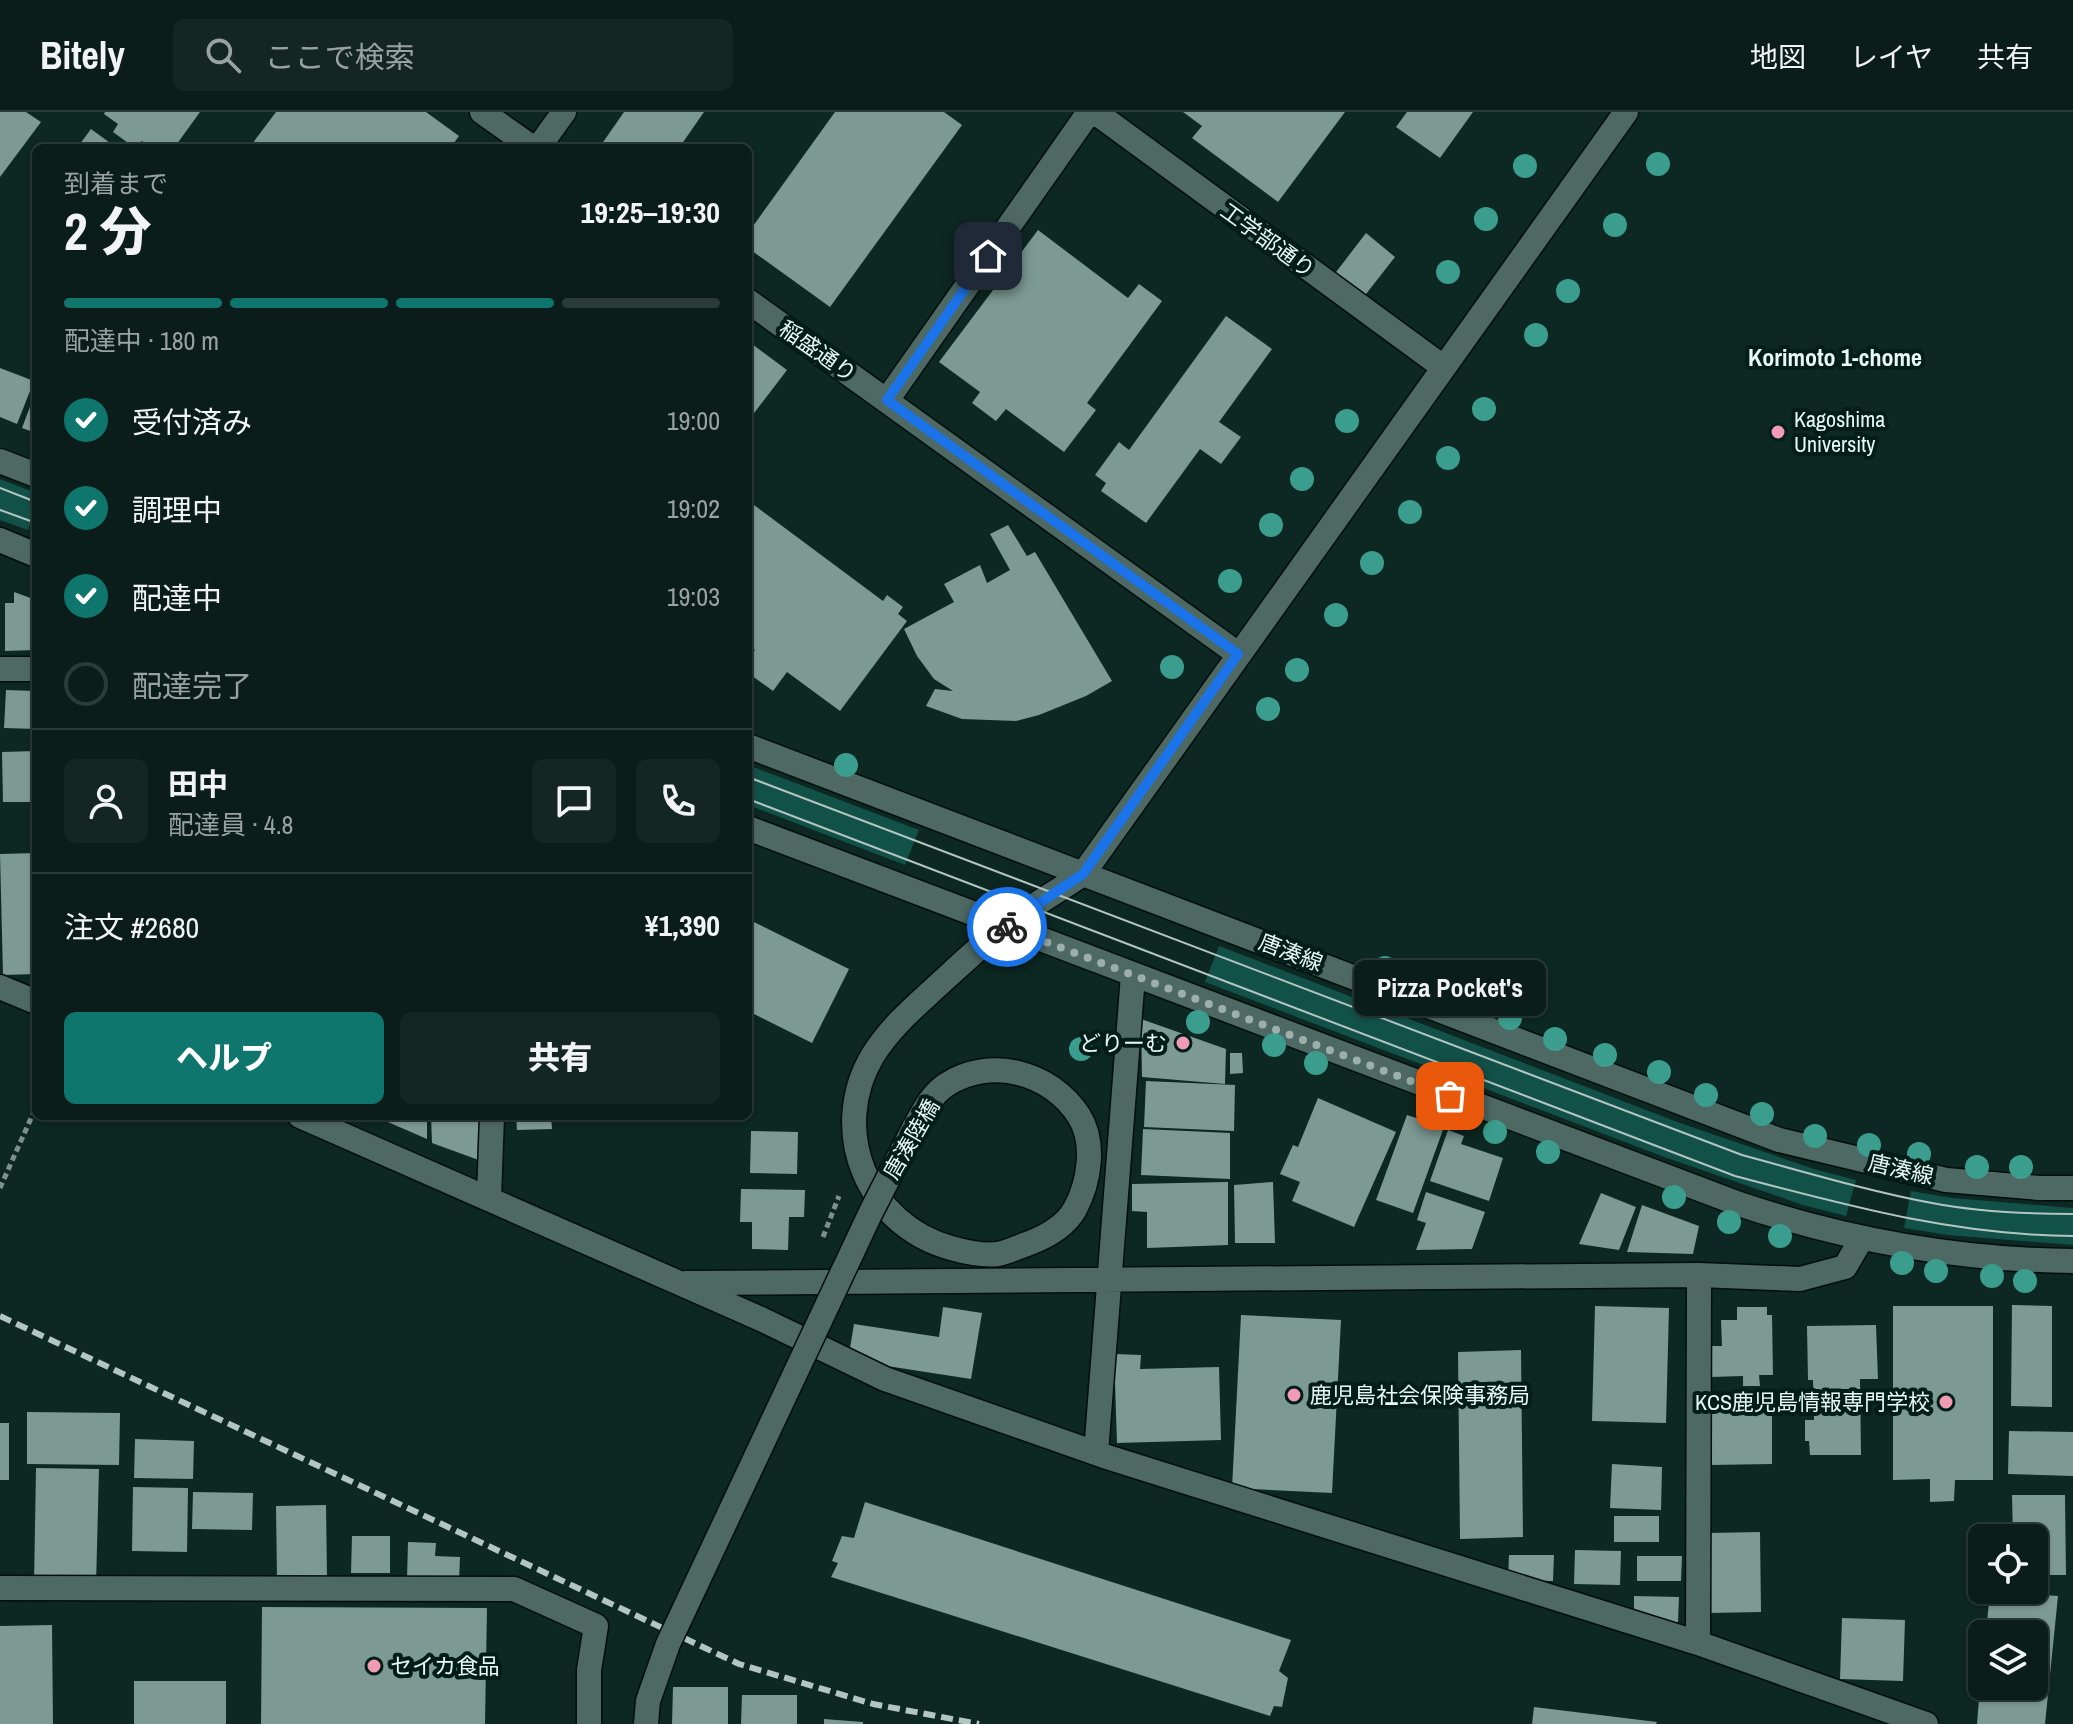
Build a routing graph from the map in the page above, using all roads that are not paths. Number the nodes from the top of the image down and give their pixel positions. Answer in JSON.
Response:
{"nodes":[{"id":1,"x":482,"y":112,"type":"edge"},
{"id":2,"x":564,"y":112,"type":"edge"},
{"id":3,"x":1092,"y":112,"type":"edge"},
{"id":4,"x":1626,"y":112,"type":"edge"},
{"id":5,"x":530,"y":144,"type":"edge"},
{"id":6,"x":539,"y":144,"type":"edge"},
{"id":7,"x":752,"y":304,"type":"edge"},
{"id":8,"x":1443,"y":367,"type":"junction"},
{"id":9,"x":887,"y":400,"type":"junction"},
{"id":10,"x":0,"y":461,"type":"edge"},
{"id":11,"x":32,"y":473,"type":"edge"},
{"id":12,"x":0,"y":540,"type":"edge"},
{"id":13,"x":32,"y":553,"type":"edge"},
{"id":14,"x":1238,"y":654,"type":"junction"},
{"id":15,"x":0,"y":669,"type":"edge"},
{"id":16,"x":32,"y":669,"type":"edge"},
{"id":17,"x":752,"y":748,"type":"edge"},
{"id":18,"x":752,"y":830,"type":"edge"},
{"id":19,"x":1083,"y":874,"type":"junction"},
{"id":20,"x":1005,"y":926,"type":"junction"},
{"id":21,"x":1133,"y":975,"type":"junction"},
{"id":22,"x":0,"y":987,"type":"edge"},
{"id":23,"x":32,"y":1000,"type":"edge"},
{"id":24,"x":309,"y":1120,"type":"edge"},
{"id":25,"x":492,"y":1120,"type":"edge"},
{"id":26,"x":2073,"y":1188,"type":"edge"},
{"id":27,"x":489,"y":1197,"type":"junction"},
{"id":28,"x":1862,"y":1238,"type":"junction"},
{"id":29,"x":2073,"y":1261,"type":"edge"},
{"id":30,"x":1699,"y":1275,"type":"junction"},
{"id":31,"x":1111,"y":1280,"type":"junction"},
{"id":32,"x":676,"y":1283,"type":"junction"},
{"id":33,"x":1096,"y":1453,"type":"junction"},
{"id":34,"x":0,"y":1588,"type":"edge"},
{"id":35,"x":1698,"y":1643,"type":"junction"},
{"id":36,"x":589,"y":1724,"type":"edge"},
{"id":37,"x":646,"y":1724,"type":"edge"},
{"id":38,"x":1926,"y":1724,"type":"edge"}],
"edges":[{"from":1,"to":5,"type":"street"},
{"from":2,"to":6,"type":"street"},
{"from":3,"to":8,"type":"street","name":"工学部通り"},
{"from":3,"to":9,"type":"street"},
{"from":4,"to":8,"type":"street"},
{"from":7,"to":9,"type":"street","name":"稲盛通り"},
{"from":8,"to":14,"type":"street"},
{"from":9,"to":14,"type":"street","name":"稲盛通り"},
{"from":10,"to":11,"type":"street"},
{"from":12,"to":13,"type":"street"},
{"from":14,"to":19,"type":"street"},
{"from":15,"to":16,"type":"street"},
{"from":17,"to":19,"type":"street","name":"唐湊線"},
{"from":18,"to":20,"type":"street"},
{"from":19,"to":20,"type":"street","name":"唐湊陸橋"},
{"from":19,"to":26,"type":"street","name":"唐湊線"},
{"from":20,"to":21,"type":"street"},
{"from":20,"to":37,"type":"street","name":"唐湊陸橋","bridge":true},
{"from":21,"to":28,"type":"street"},
{"from":21,"to":31,"type":"street"},
{"from":22,"to":23,"type":"street"},
{"from":24,"to":27,"type":"street"},
{"from":25,"to":27,"type":"street"},
{"from":27,"to":32,"type":"street"},
{"from":28,"to":29,"type":"street"},
{"from":28,"to":30,"type":"street"},
{"from":30,"to":31,"type":"street"},
{"from":30,"to":35,"type":"street"},
{"from":31,"to":32,"type":"street"},
{"from":31,"to":33,"type":"street"},
{"from":32,"to":33,"type":"street"},
{"from":33,"to":35,"type":"street"},
{"from":34,"to":36,"type":"street"},
{"from":35,"to":38,"type":"street"}]}
